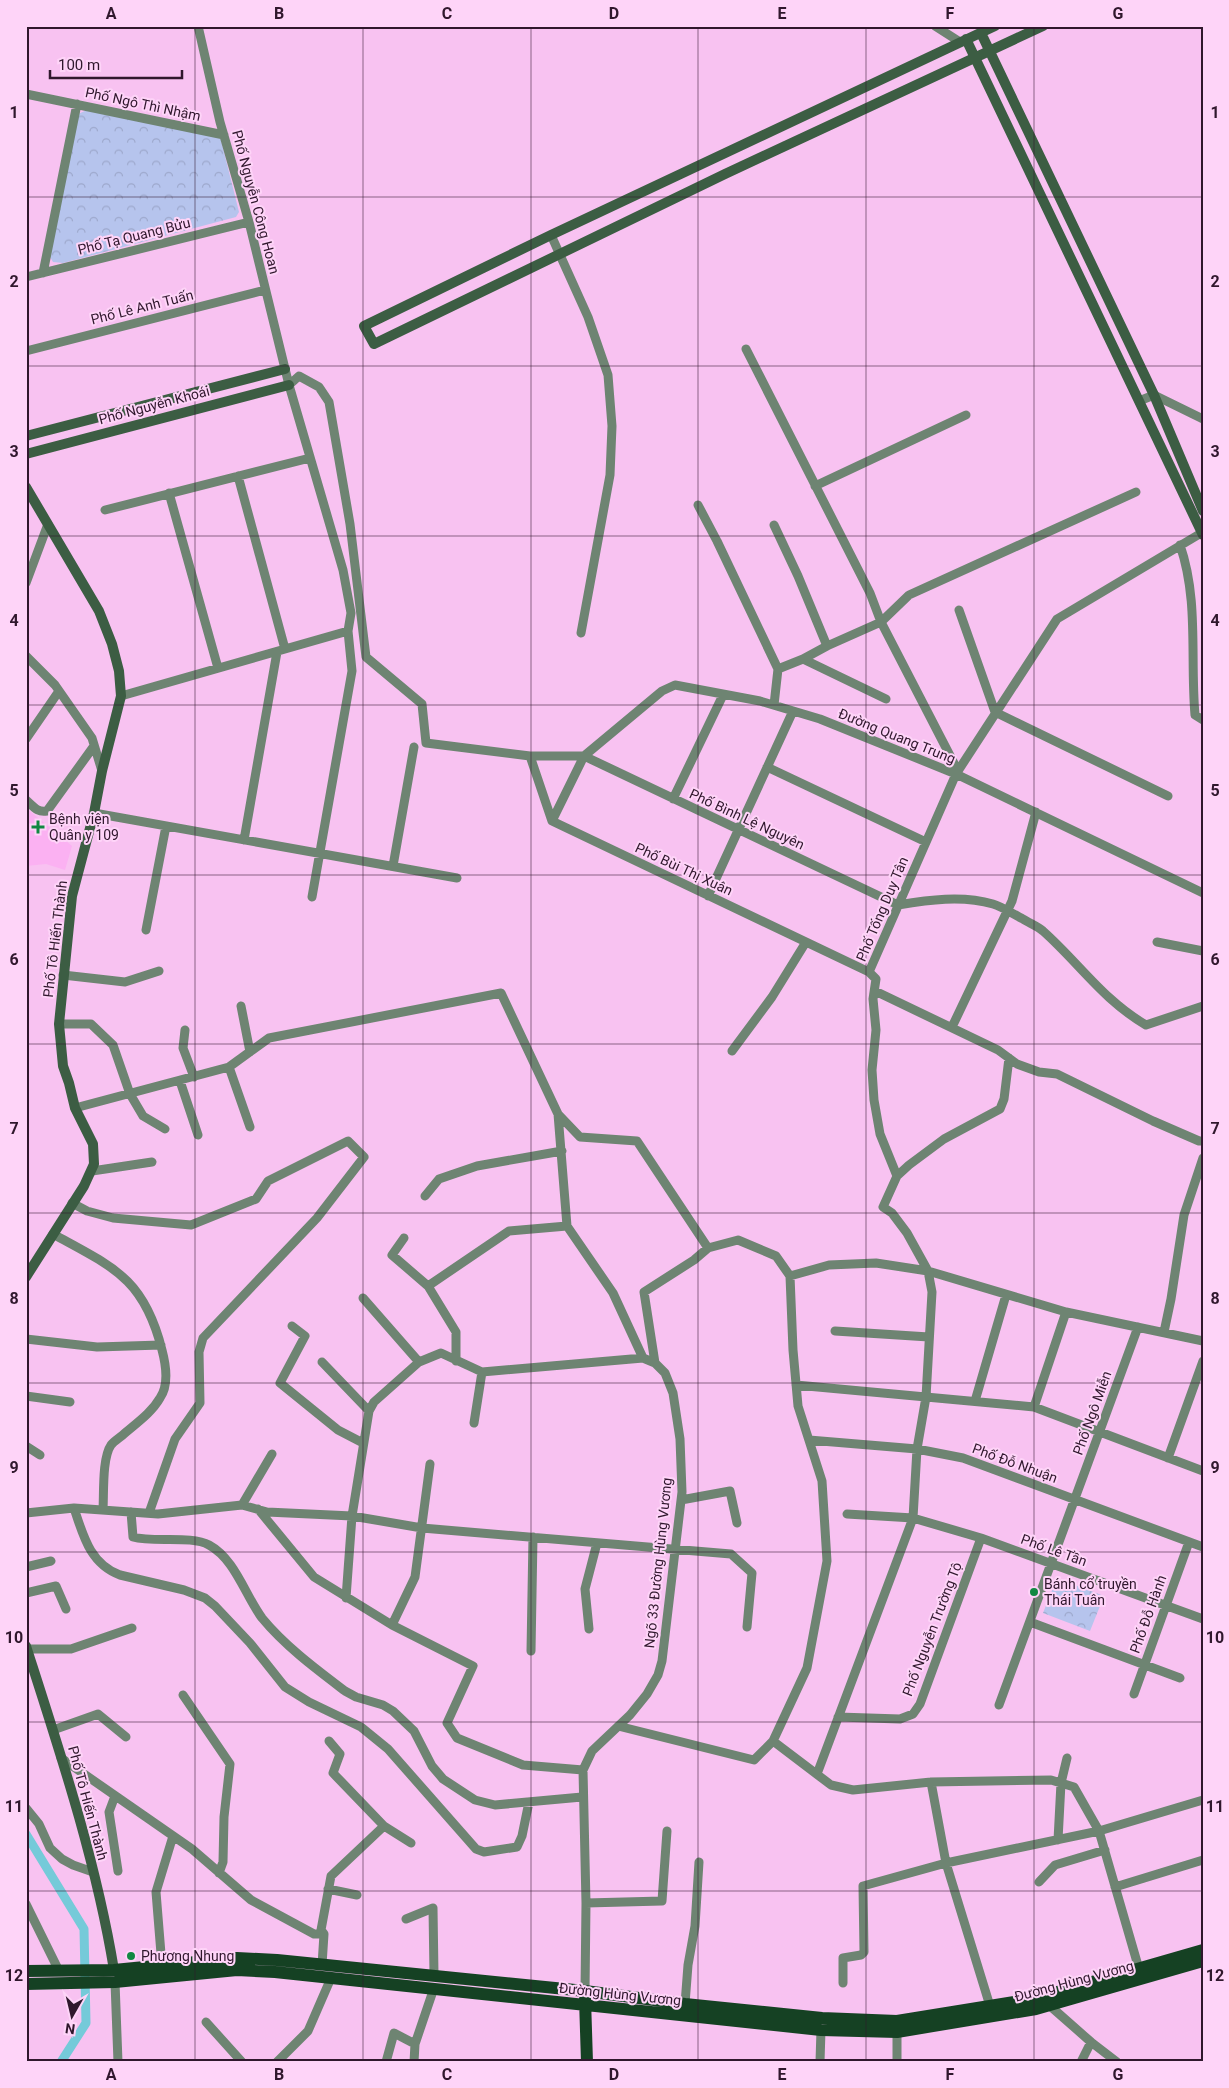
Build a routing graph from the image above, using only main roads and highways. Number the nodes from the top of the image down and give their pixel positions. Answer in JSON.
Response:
{"nodes":[{"id":1,"x":1203,"y":1950,"type":"edge"},
{"id":2,"x":1203,"y":1961,"type":"edge"},
{"id":3,"x":67,"y":1975,"type":"junction"},
{"id":4,"x":111,"y":1976,"type":"junction"},
{"id":5,"x":26,"y":1983,"type":"edge"},
{"id":6,"x":585,"y":1991,"type":"junction"},
{"id":7,"x":585,"y":2005,"type":"junction"},
{"id":8,"x":587,"y":2062,"type":"edge"}],
"edges":[{"from":1,"to":6,"type":"main road","name":"Đường Hùng Vương"},
{"from":2,"to":7,"type":"main road","name":"Đường Hùng Vương"},
{"from":3,"to":4,"type":"main road","name":"Đường Hùng Vương"},
{"from":3,"to":5,"type":"main road","name":"Đường Hùng Vương"},
{"from":3,"to":5,"type":"main road","name":"Đường Hùng Vương"},
{"from":4,"to":6,"type":"main road","name":"Đường Hùng Vương"},
{"from":4,"to":7,"type":"main road","name":"Đường Hùng Vương"},
{"from":6,"to":7,"type":"main road"},
{"from":7,"to":8,"type":"main road"}]}
